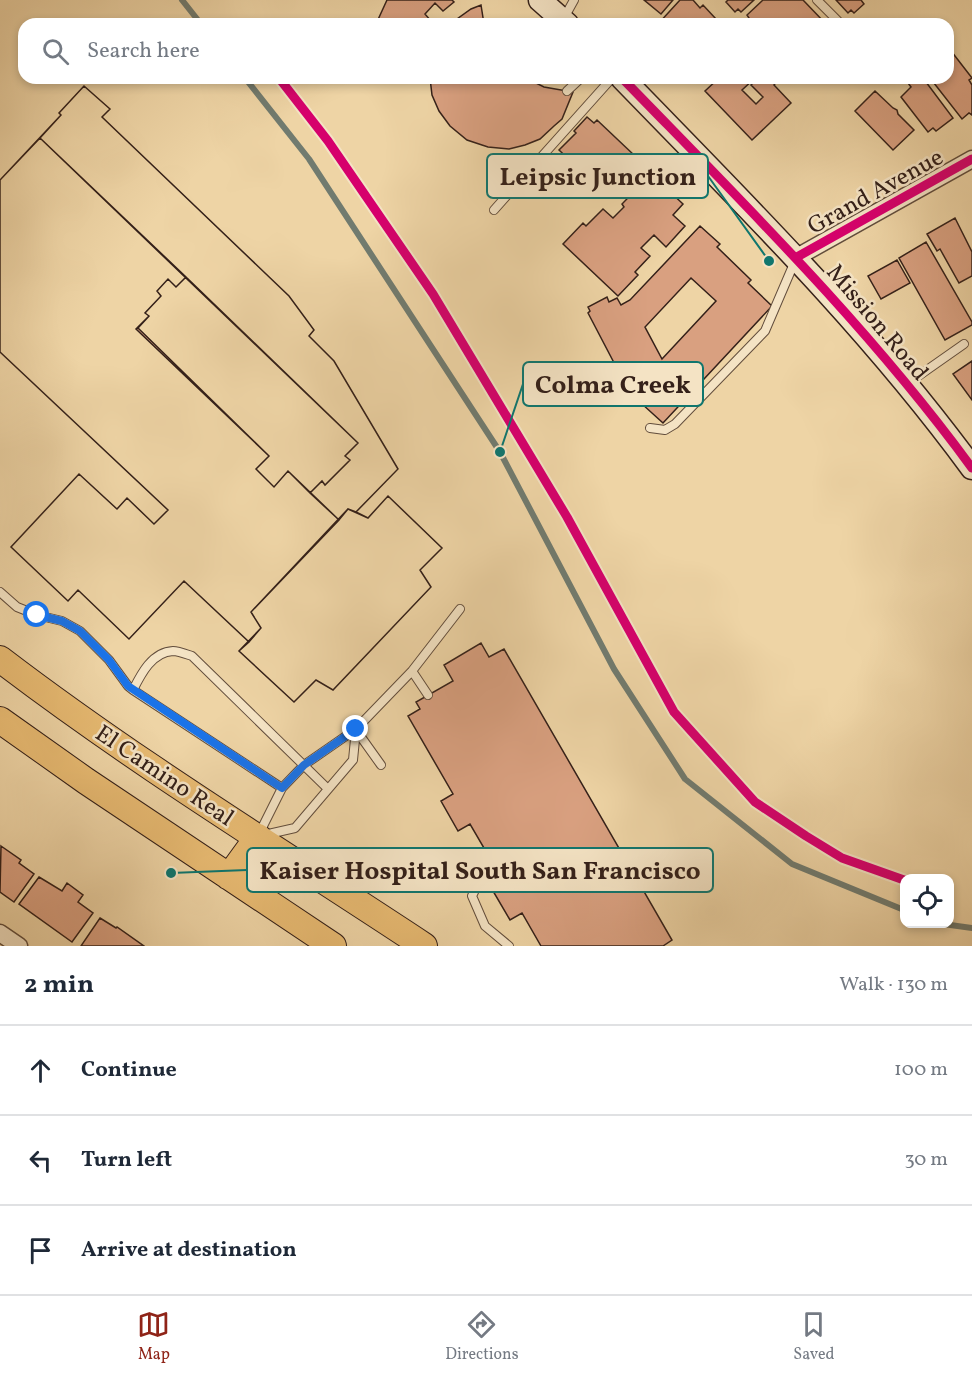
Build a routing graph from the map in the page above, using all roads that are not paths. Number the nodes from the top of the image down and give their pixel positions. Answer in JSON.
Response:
{"nodes":[{"id":1,"x":540,"y":0,"type":"edge"},
{"id":2,"x":574,"y":0,"type":"edge"},
{"id":3,"x":817,"y":0,"type":"edge"},
{"id":4,"x":560,"y":18,"type":"edge"},
{"id":5,"x":567,"y":18,"type":"edge"},
{"id":6,"x":835,"y":18,"type":"edge"},
{"id":7,"x":575,"y":84,"type":"edge"},
{"id":8,"x":607,"y":84,"type":"edge"},
{"id":9,"x":628,"y":84,"type":"edge"},
{"id":10,"x":567,"y":91,"type":"dead end"},
{"id":11,"x":972,"y":159,"type":"edge"},
{"id":12,"x":494,"y":210,"type":"dead end"},
{"id":13,"x":797,"y":258,"type":"junction"},
{"id":14,"x":964,"y":344,"type":"dead end"},
{"id":15,"x":907,"y":384,"type":"junction"},
{"id":16,"x":650,"y":428,"type":"dead end"},
{"id":17,"x":971,"y":466,"type":"edge"},
{"id":18,"x":0,"y":592,"type":"edge"},
{"id":19,"x":460,"y":609,"type":"dead end"},
{"id":20,"x":0,"y":659,"type":"edge"},
{"id":21,"x":412,"y":671,"type":"junction"},
{"id":22,"x":133,"y":690,"type":"junction"},
{"id":23,"x":428,"y":695,"type":"dead end"},
{"id":24,"x":0,"y":720,"type":"edge"},
{"id":25,"x":356,"y":729,"type":"junction"},
{"id":26,"x":304,"y":765,"type":"junction"},
{"id":27,"x":381,"y":765,"type":"dead end"},
{"id":28,"x":282,"y":788,"type":"junction"},
{"id":29,"x":328,"y":789,"type":"junction"},
{"id":30,"x":258,"y":837,"type":"junction"},
{"id":31,"x":490,"y":859,"type":"dead end"},
{"id":32,"x":229,"y":877,"type":"junction"},
{"id":33,"x":0,"y":933,"type":"edge"},
{"id":34,"x":19,"y":946,"type":"edge"},
{"id":35,"x":333,"y":946,"type":"edge"},
{"id":36,"x":424,"y":946,"type":"edge"},
{"id":37,"x":509,"y":946,"type":"edge"}],
"edges":[{"from":1,"to":4,"type":"street"},
{"from":2,"to":5,"type":"lane"},
{"from":3,"to":6,"type":"lane"},
{"from":7,"to":10,"type":"lane"},
{"from":8,"to":12,"type":"lane"},
{"from":9,"to":13,"type":"street","name":"Mission Road"},
{"from":11,"to":13,"type":"street","name":"Grand Avenue"},
{"from":13,"to":15,"type":"street","name":"Mission Road"},
{"from":13,"to":16,"type":"lane"},
{"from":14,"to":15,"type":"lane"},
{"from":15,"to":17,"type":"street","name":"Mission Road"},
{"from":18,"to":22,"type":"lane"},
{"from":19,"to":21,"type":"lane"},
{"from":20,"to":30,"type":"main road","name":"El Camino Real"},
{"from":21,"to":23,"type":"lane"},
{"from":21,"to":25,"type":"lane"},
{"from":22,"to":26,"type":"lane"},
{"from":22,"to":28,"type":"lane"},
{"from":24,"to":32,"type":"main road","name":"El Camino Real"},
{"from":25,"to":26,"type":"lane"},
{"from":25,"to":27,"type":"lane"},
{"from":25,"to":29,"type":"lane"},
{"from":26,"to":28,"type":"lane"},
{"from":26,"to":29,"type":"lane"},
{"from":28,"to":30,"type":"lane"},
{"from":29,"to":30,"type":"lane"},
{"from":30,"to":32,"type":"main road"},
{"from":30,"to":36,"type":"main road","name":"El Camino Real"},
{"from":31,"to":37,"type":"lane"},
{"from":32,"to":35,"type":"main road","name":"El Camino Real"},
{"from":33,"to":34,"type":"street"}]}
